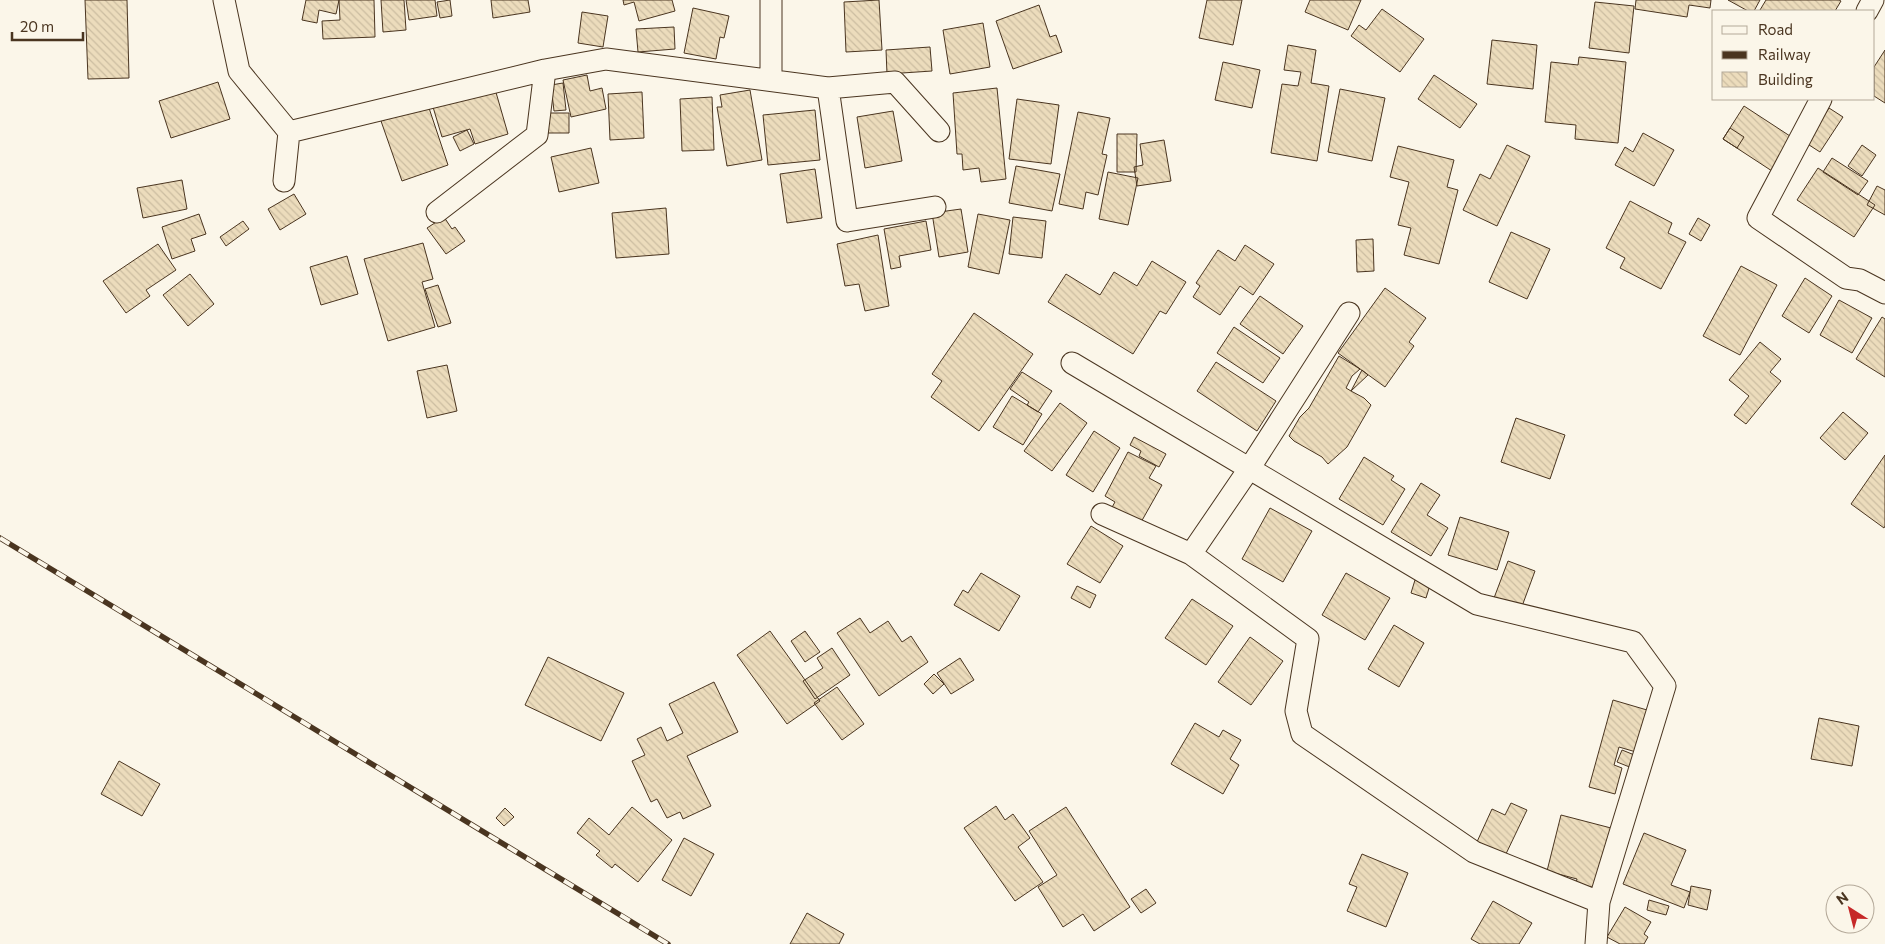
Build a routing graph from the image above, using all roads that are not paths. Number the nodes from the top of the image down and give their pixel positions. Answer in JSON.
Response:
{"nodes":[{"id":1,"x":224,"y":0,"type":"edge"},
{"id":2,"x":771,"y":0,"type":"edge"},
{"id":3,"x":545,"y":70,"type":"junction"},
{"id":4,"x":771,"y":79,"type":"junction"},
{"id":5,"x":828,"y":88,"type":"junction"},
{"id":6,"x":1820,"y":100,"type":"edge"},
{"id":7,"x":939,"y":131,"type":"dead end"},
{"id":8,"x":289,"y":132,"type":"junction"},
{"id":9,"x":284,"y":181,"type":"dead end"},
{"id":10,"x":934,"y":207,"type":"dead end"},
{"id":11,"x":436,"y":212,"type":"dead end"},
{"id":12,"x":1885,"y":293,"type":"edge"},
{"id":13,"x":1349,"y":313,"type":"dead end"},
{"id":14,"x":1072,"y":363,"type":"dead end"},
{"id":15,"x":1249,"y":469,"type":"junction"},
{"id":16,"x":1102,"y":514,"type":"dead end"},
{"id":17,"x":1191,"y":554,"type":"junction"},
{"id":18,"x":1599,"y":902,"type":"junction"},
{"id":19,"x":1596,"y":944,"type":"edge"}],
"edges":[{"from":1,"to":8,"type":"street"},
{"from":2,"to":4,"type":"street"},
{"from":3,"to":4,"type":"street"},
{"from":3,"to":8,"type":"street"},
{"from":3,"to":11,"type":"street"},
{"from":4,"to":5,"type":"street"},
{"from":5,"to":7,"type":"street"},
{"from":5,"to":10,"type":"street"},
{"from":6,"to":12,"type":"street"},
{"from":8,"to":9,"type":"street"},
{"from":13,"to":15,"type":"street"},
{"from":14,"to":15,"type":"street"},
{"from":15,"to":17,"type":"street"},
{"from":15,"to":18,"type":"street"},
{"from":16,"to":17,"type":"street"},
{"from":17,"to":18,"type":"street"},
{"from":18,"to":19,"type":"street"}]}
